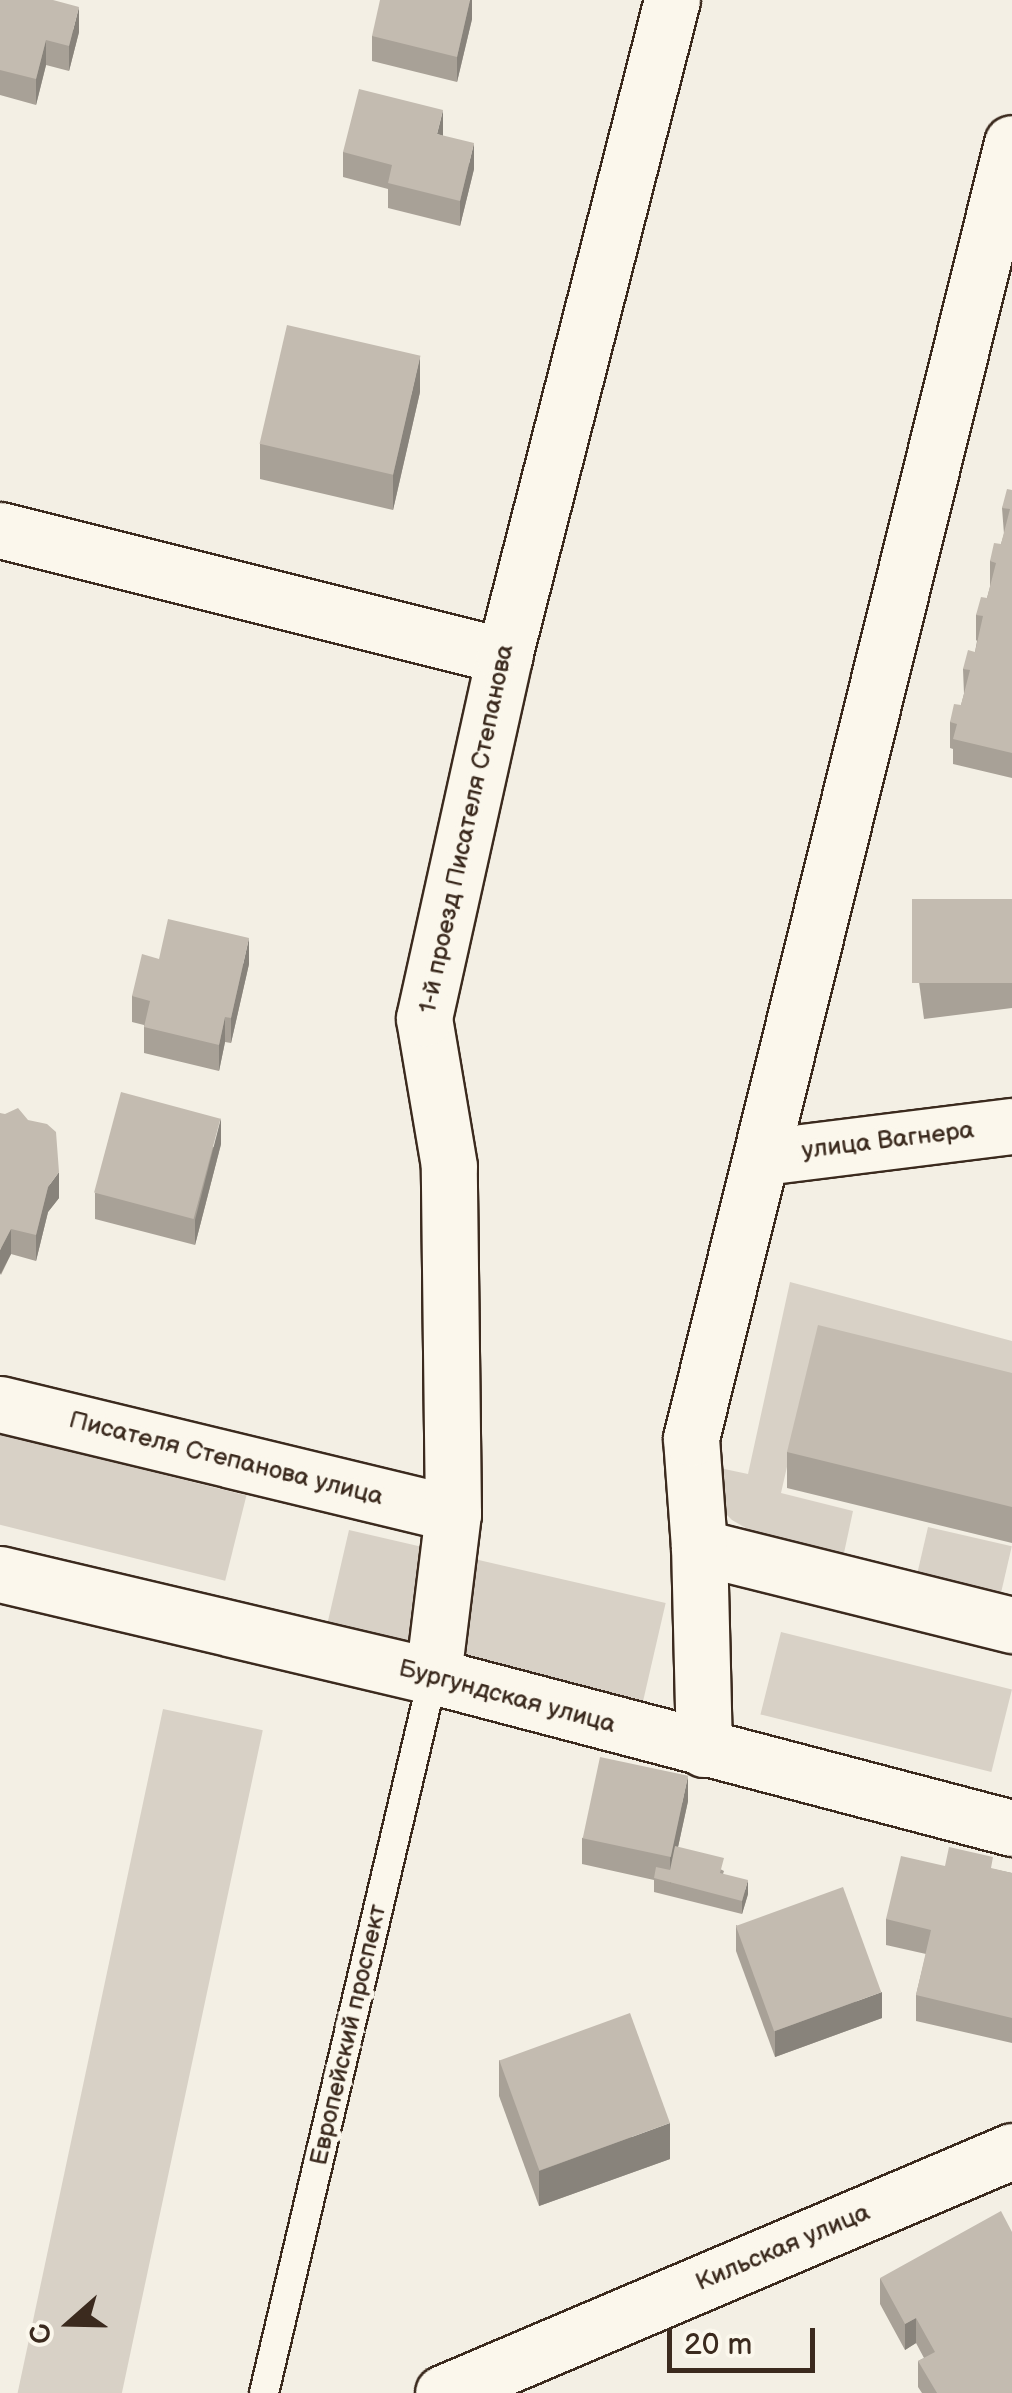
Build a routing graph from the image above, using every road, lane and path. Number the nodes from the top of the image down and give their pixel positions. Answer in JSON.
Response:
{"nodes":[{"id":1,"x":672,"y":0,"type":"edge"},
{"id":2,"x":1012,"y":143,"type":"edge"},
{"id":3,"x":0,"y":530,"type":"edge"},
{"id":4,"x":504,"y":656,"type":"junction"},
{"id":5,"x":1012,"y":1126,"type":"edge"},
{"id":6,"x":763,"y":1157,"type":"junction"},
{"id":7,"x":0,"y":1404,"type":"edge"},
{"id":8,"x":453,"y":1514,"type":"junction"},
{"id":9,"x":699,"y":1547,"type":"junction"},
{"id":10,"x":0,"y":1574,"type":"edge"},
{"id":11,"x":1012,"y":1625,"type":"edge"},
{"id":12,"x":434,"y":1676,"type":"junction"},
{"id":13,"x":704,"y":1749,"type":"junction"},
{"id":14,"x":1012,"y":1828,"type":"edge"},
{"id":15,"x":1012,"y":2151,"type":"edge"},
{"id":16,"x":264,"y":2393,"type":"edge"},
{"id":17,"x":443,"y":2393,"type":"edge"}],
"edges":[{"from":1,"to":4,"type":"street","name":"1-й проезд Писателя Степанова"},
{"from":2,"to":6,"type":"street"},
{"from":3,"to":4,"type":"street"},
{"from":4,"to":8,"type":"street","name":"1-й проезд Писателя Степанова"},
{"from":5,"to":6,"type":"street","name":"улица Вагнера"},
{"from":6,"to":9,"type":"street"},
{"from":7,"to":8,"type":"street","name":"Писателя Степанова улица"},
{"from":8,"to":12,"type":"street","name":"1-й проезд Писателя Степанова"},
{"from":9,"to":11,"type":"street"},
{"from":9,"to":13,"type":"street"},
{"from":10,"to":12,"type":"street","name":"Бургундская улица"},
{"from":12,"to":13,"type":"street","name":"Бургундская улица"},
{"from":12,"to":16,"type":"lane","name":"Европейский проспект"},
{"from":13,"to":14,"type":"street","name":"Бургундская улица"},
{"from":15,"to":17,"type":"street","name":"Кильская улица"}]}
